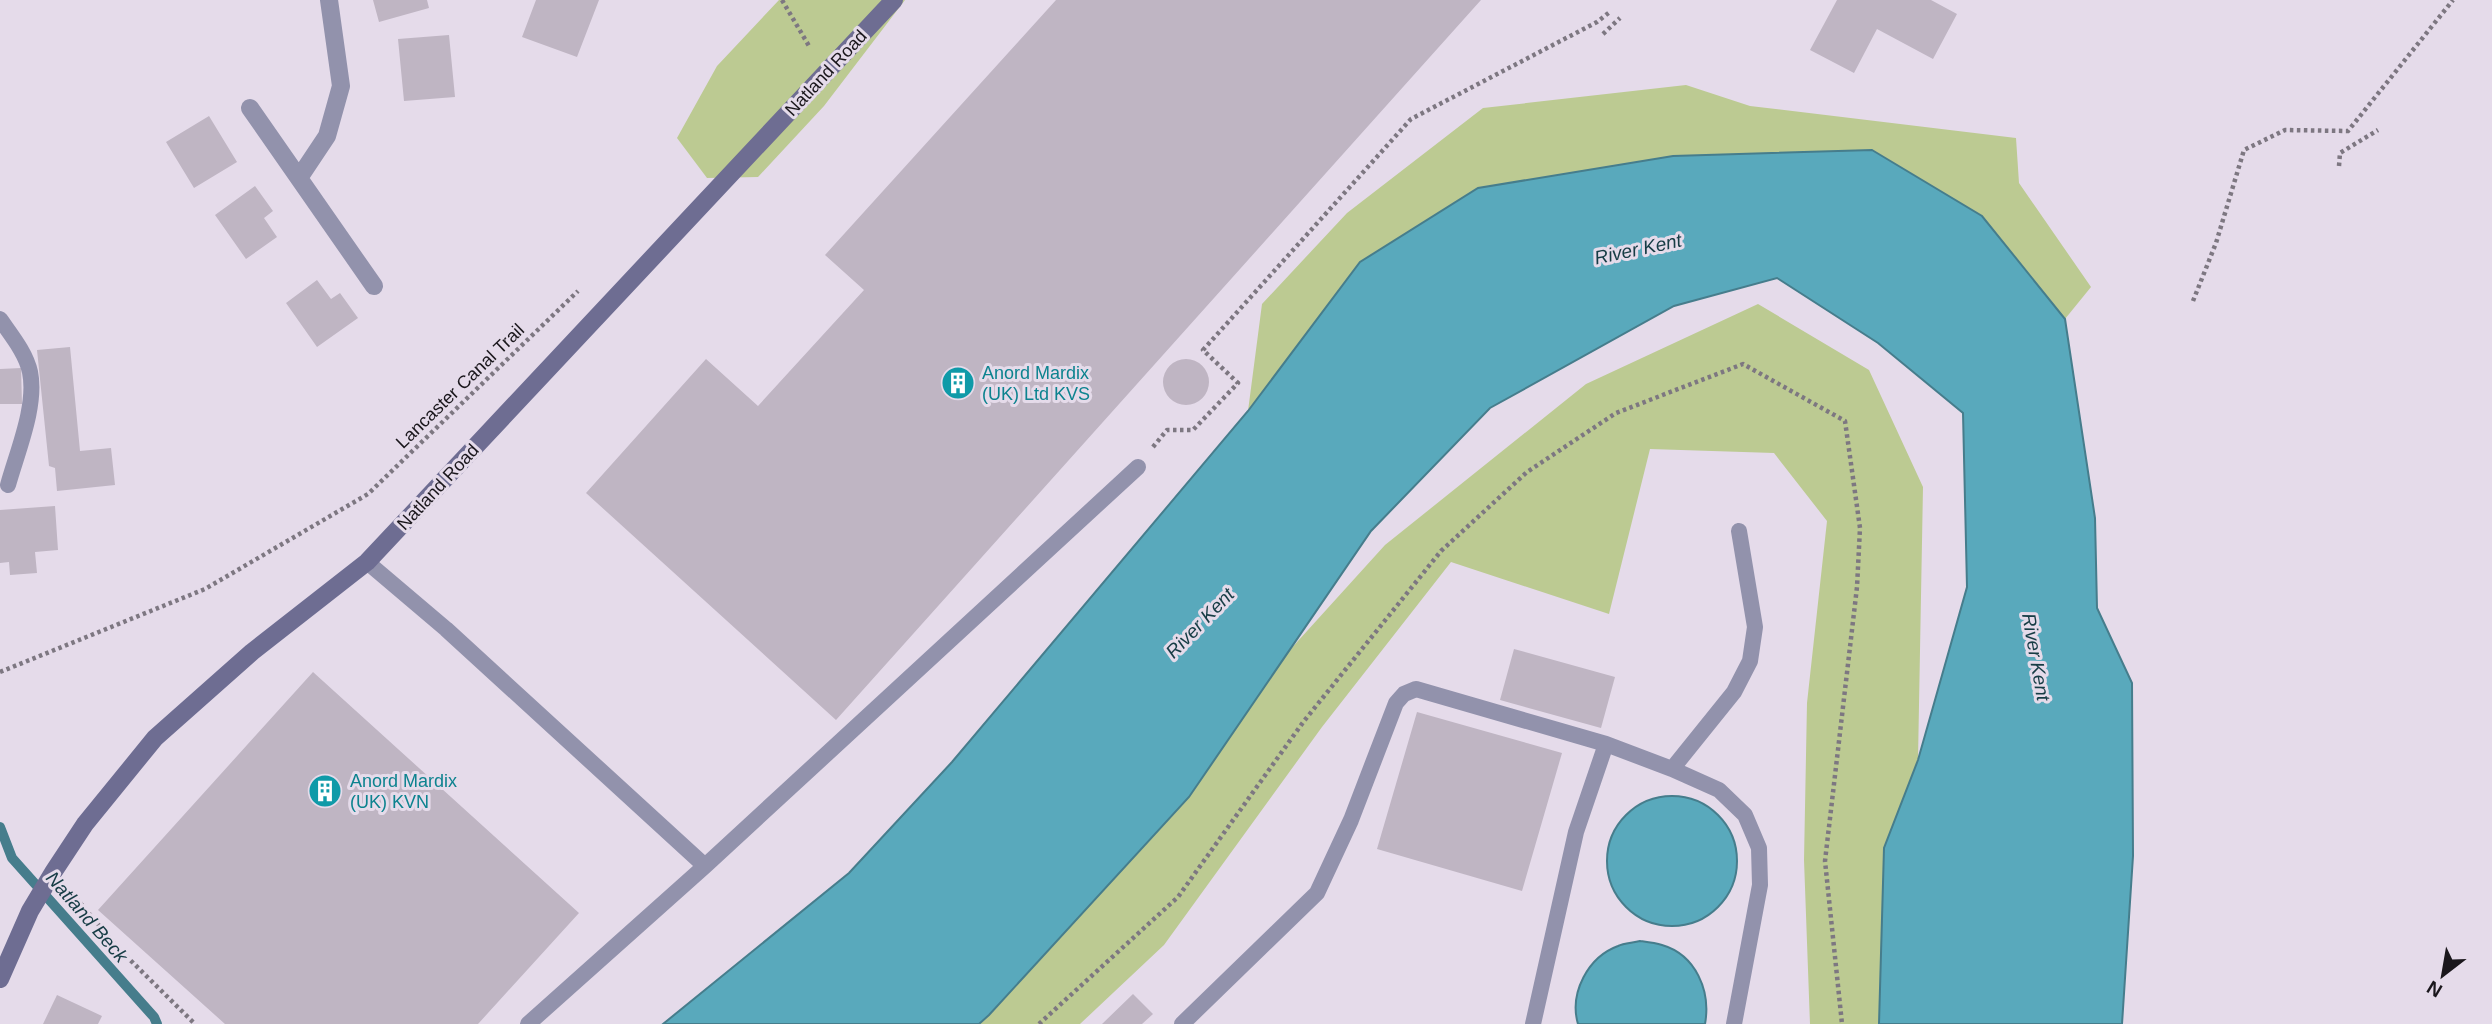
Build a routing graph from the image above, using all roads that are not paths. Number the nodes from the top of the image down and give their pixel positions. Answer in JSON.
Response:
{"nodes":[{"id":1,"x":328,"y":0,"type":"edge"},
{"id":2,"x":894,"y":0,"type":"edge"},
{"id":3,"x":250,"y":108,"type":"dead end"},
{"id":4,"x":299,"y":178,"type":"junction"},
{"id":5,"x":374,"y":286,"type":"dead end"},
{"id":6,"x":0,"y":320,"type":"edge"},
{"id":7,"x":1138,"y":467,"type":"road end"},
{"id":8,"x":8,"y":485,"type":"dead end"},
{"id":9,"x":1739,"y":531,"type":"dead end"},
{"id":10,"x":367,"y":562,"type":"junction"},
{"id":11,"x":1606,"y":744,"type":"junction"},
{"id":12,"x":1672,"y":769,"type":"junction"},
{"id":13,"x":705,"y":866,"type":"junction"},
{"id":14,"x":0,"y":979,"type":"edge"},
{"id":15,"x":527,"y":1024,"type":"edge"},
{"id":16,"x":1182,"y":1024,"type":"edge"},
{"id":17,"x":1534,"y":1024,"type":"edge"},
{"id":18,"x":1734,"y":1024,"type":"edge"}],
"edges":[{"from":1,"to":4,"type":"street"},
{"from":2,"to":10,"type":"street","name":"Natland Road"},
{"from":3,"to":4,"type":"street"},
{"from":4,"to":5,"type":"street"},
{"from":6,"to":8,"type":"lane"},
{"from":7,"to":13,"type":"lane"},
{"from":9,"to":12,"type":"lane"},
{"from":10,"to":13,"type":"lane"},
{"from":10,"to":14,"type":"street","name":"Natland Road"},
{"from":11,"to":12,"type":"lane"},
{"from":11,"to":16,"type":"lane"},
{"from":11,"to":17,"type":"lane"},
{"from":12,"to":18,"type":"lane"},
{"from":13,"to":15,"type":"lane"}]}
